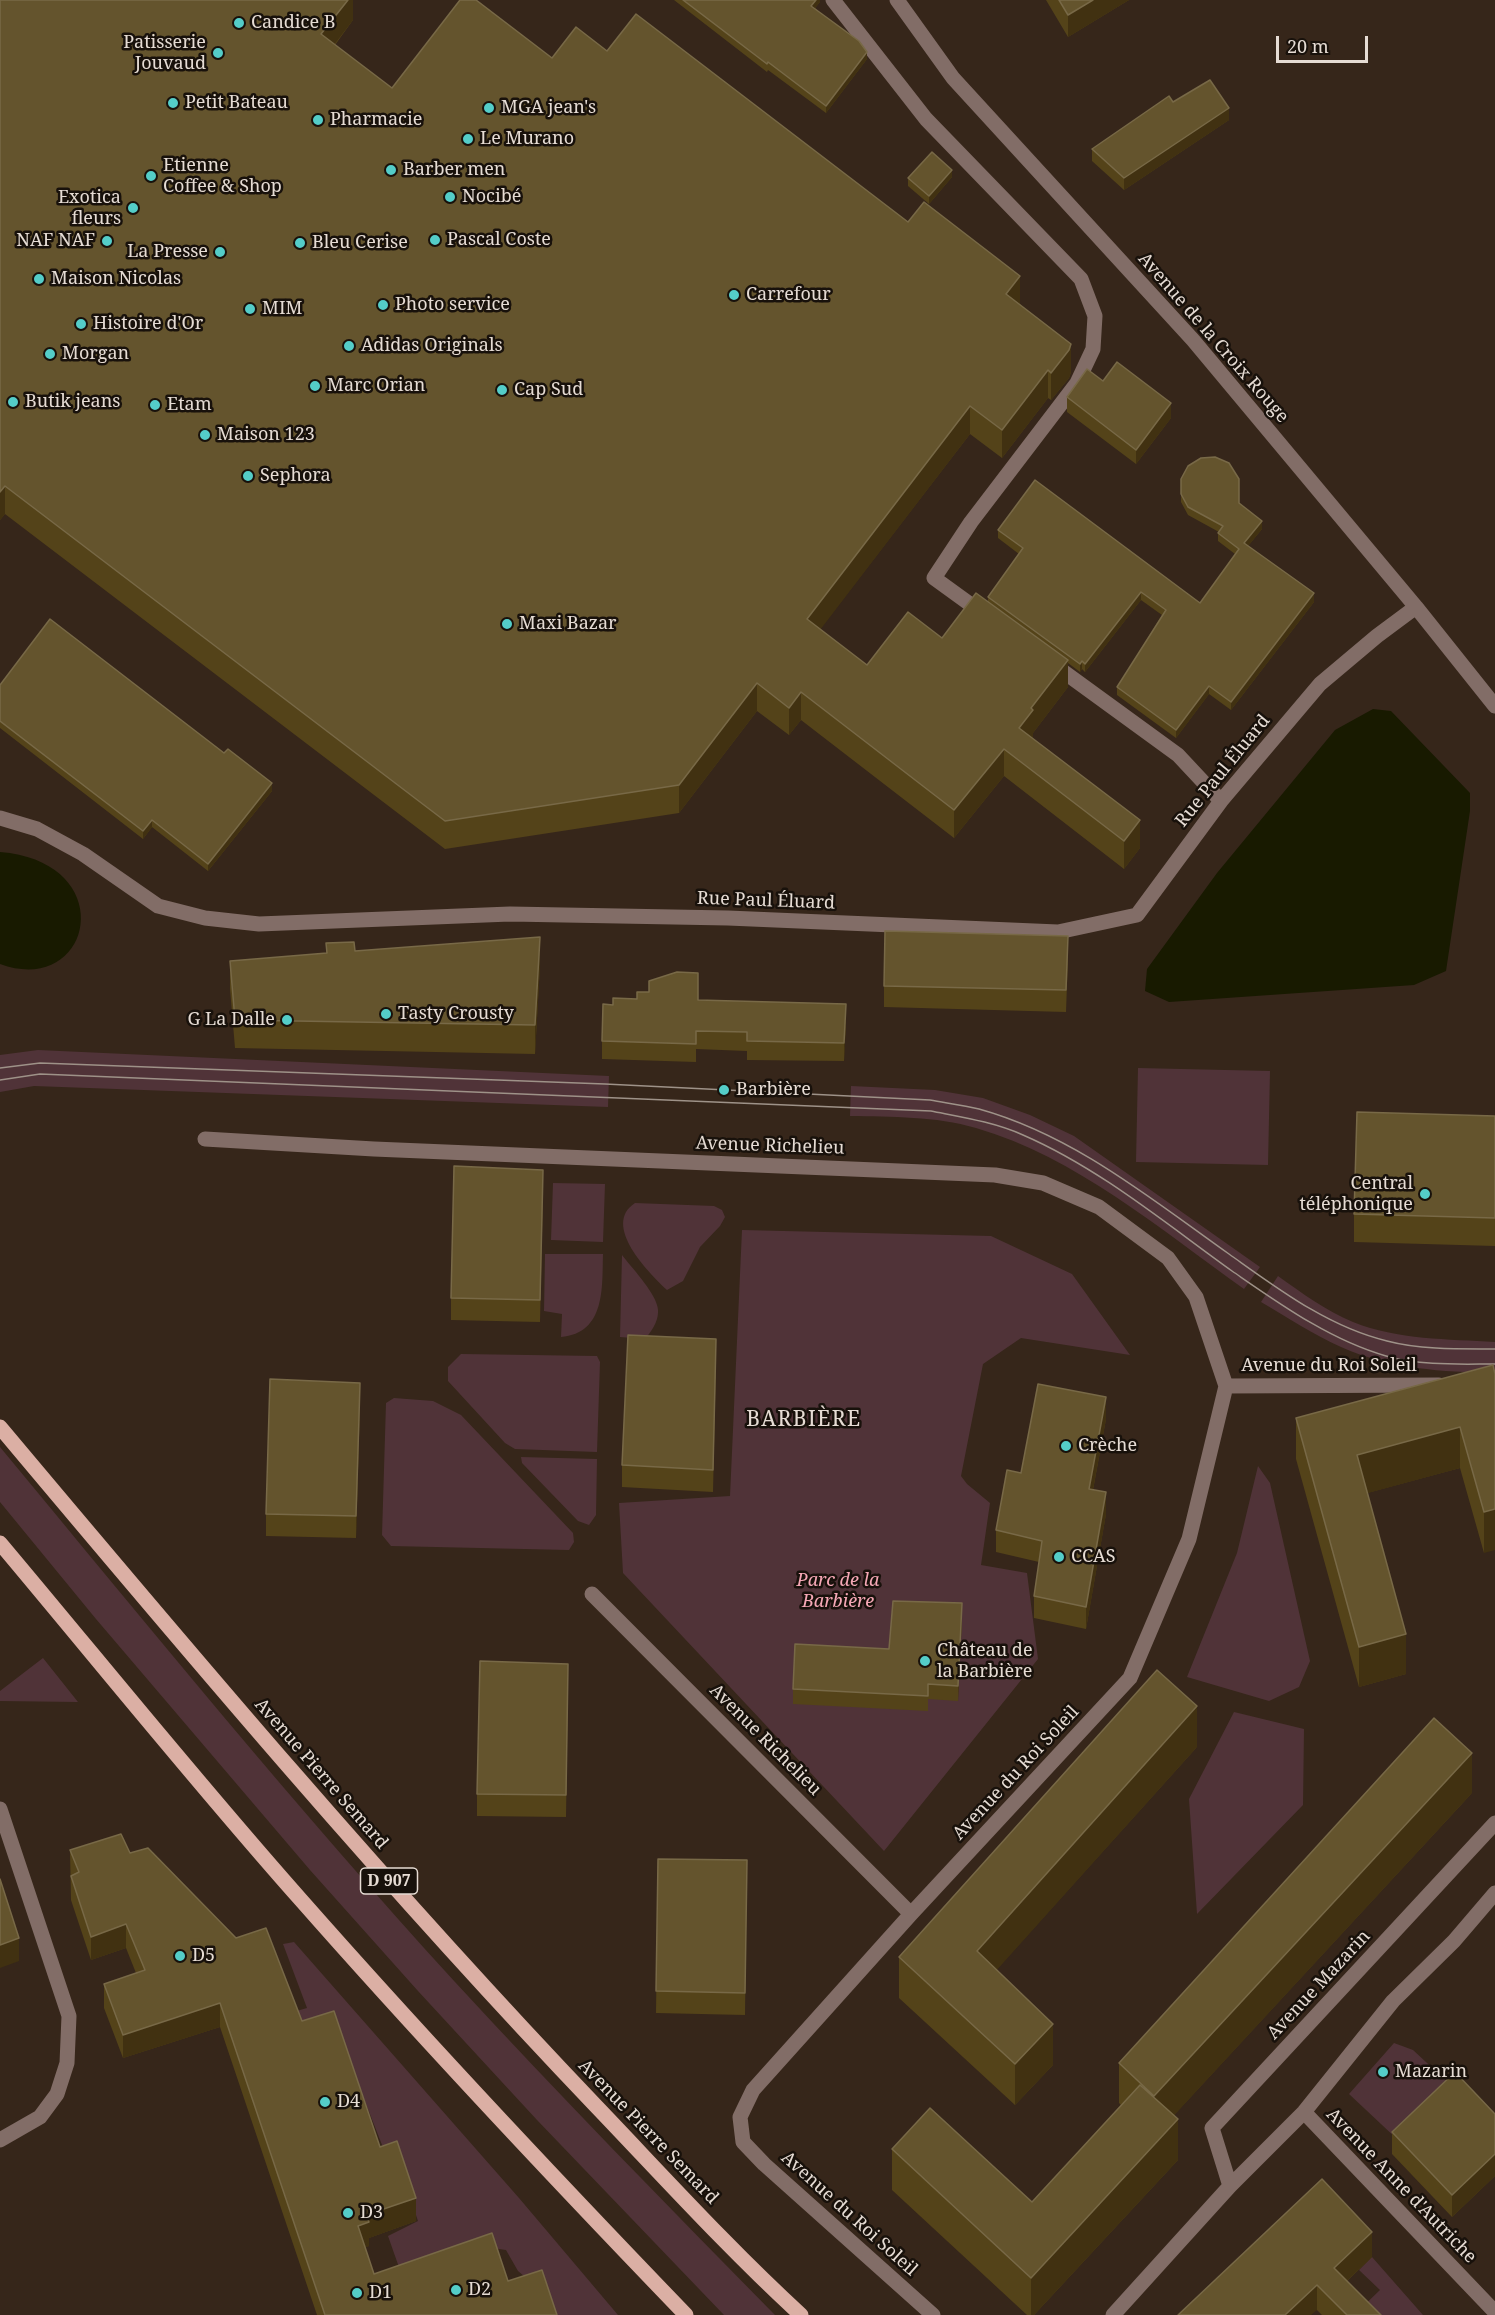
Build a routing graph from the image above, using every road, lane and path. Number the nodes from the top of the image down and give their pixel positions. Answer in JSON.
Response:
{"nodes":[{"id":1,"x":833,"y":0,"type":"edge"},
{"id":2,"x":897,"y":0,"type":"edge"},
{"id":3,"x":1416,"y":607,"type":"junction"},
{"id":4,"x":999,"y":624,"type":"edge"},
{"id":5,"x":1045,"y":658,"type":"edge"},
{"id":6,"x":1495,"y":706,"type":"edge"},
{"id":7,"x":1221,"y":801,"type":"junction"},
{"id":8,"x":0,"y":818,"type":"edge"},
{"id":9,"x":205,"y":1139,"type":"dead end"},
{"id":10,"x":1457,"y":1384,"type":"edge"},
{"id":11,"x":1226,"y":1386,"type":"junction"},
{"id":12,"x":0,"y":1427,"type":"edge"},
{"id":13,"x":0,"y":1543,"type":"edge"},
{"id":14,"x":592,"y":1594,"type":"dead end"},
{"id":15,"x":0,"y":1809,"type":"edge"},
{"id":16,"x":1495,"y":1823,"type":"edge"},
{"id":17,"x":1495,"y":1893,"type":"edge"},
{"id":18,"x":911,"y":1914,"type":"junction"},
{"id":19,"x":1304,"y":2112,"type":"junction"},
{"id":20,"x":0,"y":2139,"type":"edge"},
{"id":21,"x":1230,"y":2186,"type":"junction"},
{"id":22,"x":1495,"y":2312,"type":"edge"},
{"id":23,"x":686,"y":2315,"type":"edge"},
{"id":24,"x":801,"y":2315,"type":"edge"},
{"id":25,"x":933,"y":2315,"type":"edge"},
{"id":26,"x":1113,"y":2315,"type":"edge"}],
"edges":[{"from":1,"to":4,"type":"street"},
{"from":2,"to":3,"type":"street","name":"Avenue de la Croix Rouge"},
{"from":3,"to":6,"type":"street","name":"Avenue de la Croix Rouge"},
{"from":3,"to":7,"type":"street","name":"Rue Paul Éluard"},
{"from":5,"to":7,"type":"street"},
{"from":7,"to":8,"type":"street","name":"Rue Paul Éluard"},
{"from":9,"to":11,"type":"street","name":"Avenue Richelieu"},
{"from":10,"to":11,"type":"street","name":"Avenue du Roi Soleil"},
{"from":11,"to":18,"type":"street","name":"Avenue du Roi Soleil"},
{"from":12,"to":24,"type":"main road","name":"Avenue Pierre Semard","number":"D 907"},
{"from":13,"to":23,"type":"main road"},
{"from":14,"to":18,"type":"street","name":"Avenue Richelieu"},
{"from":15,"to":20,"type":"street"},
{"from":16,"to":21,"type":"street","name":"Avenue Mazarin"},
{"from":17,"to":19,"type":"street"},
{"from":18,"to":25,"type":"street","name":"Avenue du Roi Soleil"},
{"from":19,"to":21,"type":"street"},
{"from":19,"to":22,"type":"street","name":"Avenue Anne d'Autriche"},
{"from":21,"to":26,"type":"street"}]}
